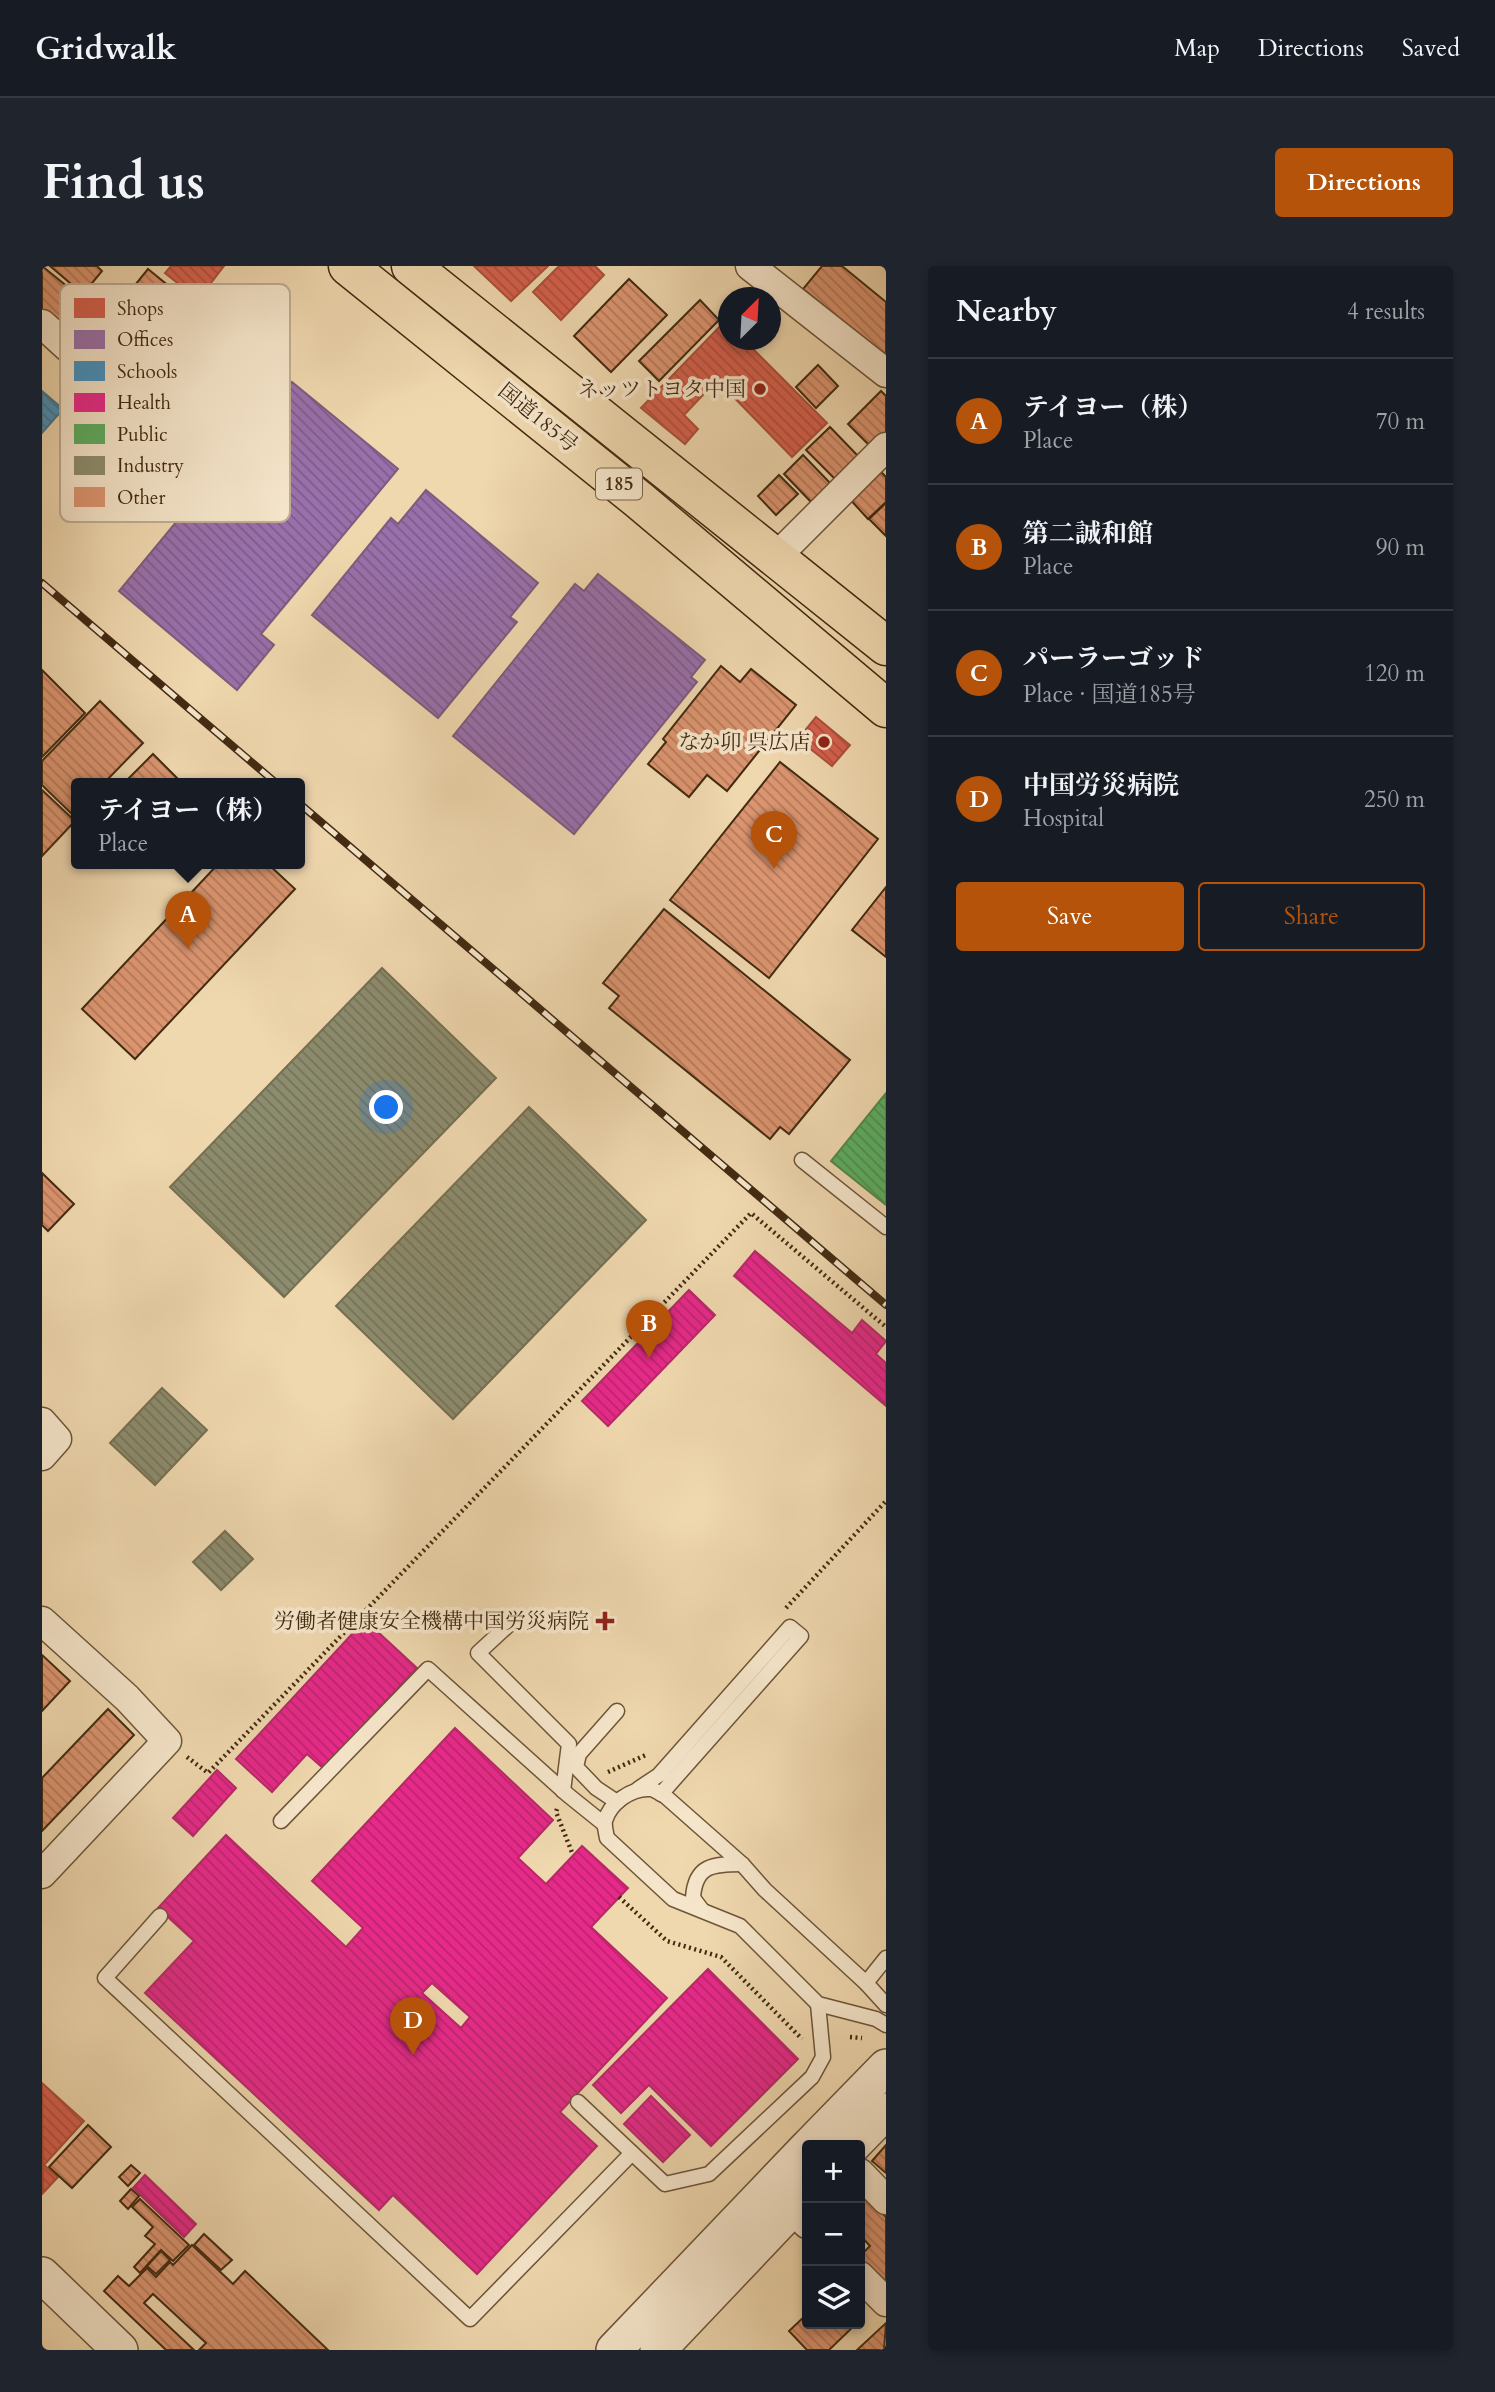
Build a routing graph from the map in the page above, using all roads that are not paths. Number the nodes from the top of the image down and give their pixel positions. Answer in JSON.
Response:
{"nodes":[{"id":1,"x":348,"y":266,"type":"edge"},
{"id":2,"x":750,"y":266,"type":"edge"},
{"id":3,"x":420,"y":269,"type":"edge"},
{"id":4,"x":42,"y":324,"type":"edge"},
{"id":5,"x":60,"y":340,"type":"edge"},
{"id":6,"x":886,"y":373,"type":"edge"},
{"id":7,"x":886,"y":447,"type":"edge"},
{"id":8,"x":775,"y":558,"type":"junction"},
{"id":9,"x":886,"y":646,"type":"edge"},
{"id":10,"x":886,"y":708,"type":"edge"},
{"id":11,"x":802,"y":1160,"type":"dead end"},
{"id":12,"x":886,"y":1227,"type":"edge"},
{"id":13,"x":42,"y":1422,"type":"edge"},
{"id":14,"x":42,"y":1456,"type":"edge"},
{"id":15,"x":516,"y":1618,"type":"dead end"},
{"id":16,"x":42,"y":1621,"type":"edge"},
{"id":17,"x":617,"y":1711,"type":"dead end"},
{"id":18,"x":566,"y":1793,"type":"junction"},
{"id":19,"x":634,"y":1793,"type":"junction"},
{"id":20,"x":661,"y":1794,"type":"junction"},
{"id":21,"x":617,"y":1802,"type":"junction"},
{"id":22,"x":281,"y":1821,"type":"dead end"},
{"id":23,"x":604,"y":1824,"type":"junction"},
{"id":24,"x":742,"y":1864,"type":"junction"},
{"id":25,"x":42,"y":1874,"type":"edge"},
{"id":26,"x":703,"y":1911,"type":"junction"},
{"id":27,"x":160,"y":1916,"type":"dead end"},
{"id":28,"x":886,"y":1958,"type":"edge"},
{"id":29,"x":866,"y":1983,"type":"junction"},
{"id":30,"x":818,"y":2004,"type":"junction"},
{"id":31,"x":886,"y":2005,"type":"edge"},
{"id":32,"x":886,"y":2025,"type":"edge"},
{"id":33,"x":886,"y":2067,"type":"edge"},
{"id":34,"x":578,"y":2102,"type":"dead end"},
{"id":35,"x":886,"y":2111,"type":"edge"},
{"id":36,"x":820,"y":2140,"type":"edge"},
{"id":37,"x":858,"y":2140,"type":"edge"},
{"id":38,"x":632,"y":2153,"type":"junction"},
{"id":39,"x":865,"y":2178,"type":"edge"},
{"id":40,"x":802,"y":2183,"type":"edge"},
{"id":41,"x":886,"y":2200,"type":"edge"},
{"id":42,"x":794,"y":2204,"type":"edge"},
{"id":43,"x":42,"y":2275,"type":"edge"},
{"id":44,"x":865,"y":2281,"type":"edge"},
{"id":45,"x":886,"y":2302,"type":"edge"},
{"id":46,"x":120,"y":2350,"type":"edge"},
{"id":47,"x":614,"y":2350,"type":"edge"},
{"id":48,"x":658,"y":2350,"type":"edge"}],
"edges":[{"from":1,"to":10,"type":"highway","name":"国道185号","number":"185"},
{"from":2,"to":6,"type":"street"},
{"from":3,"to":8,"type":"highway","name":"国道185号","number":"185"},
{"from":4,"to":5,"type":"street"},
{"from":7,"to":8,"type":"street"},
{"from":8,"to":9,"type":"highway","name":"国道185号","number":"185"},
{"from":11,"to":12,"type":"lane"},
{"from":13,"to":14,"type":"street"},
{"from":15,"to":18,"type":"lane"},
{"from":16,"to":25,"type":"street"},
{"from":17,"to":21,"type":"lane"},
{"from":18,"to":22,"type":"lane"},
{"from":18,"to":23,"type":"lane"},
{"from":19,"to":20,"type":"lane"},
{"from":19,"to":20,"type":"lane"},
{"from":19,"to":21,"type":"lane"},
{"from":20,"to":24,"type":"lane"},
{"from":21,"to":23,"type":"lane"},
{"from":23,"to":26,"type":"lane"},
{"from":24,"to":26,"type":"lane"},
{"from":24,"to":29,"type":"lane"},
{"from":26,"to":30,"type":"lane"},
{"from":27,"to":38,"type":"lane"},
{"from":28,"to":29,"type":"lane"},
{"from":29,"to":31,"type":"lane"},
{"from":30,"to":32,"type":"lane"},
{"from":30,"to":38,"type":"lane"},
{"from":33,"to":36,"type":"street"},
{"from":34,"to":38,"type":"lane"},
{"from":35,"to":37,"type":"street"},
{"from":39,"to":41,"type":"street"},
{"from":40,"to":42,"type":"street"},
{"from":42,"to":47,"type":"street"},
{"from":42,"to":48,"type":"street"},
{"from":43,"to":46,"type":"street"},
{"from":44,"to":45,"type":"street"}]}
